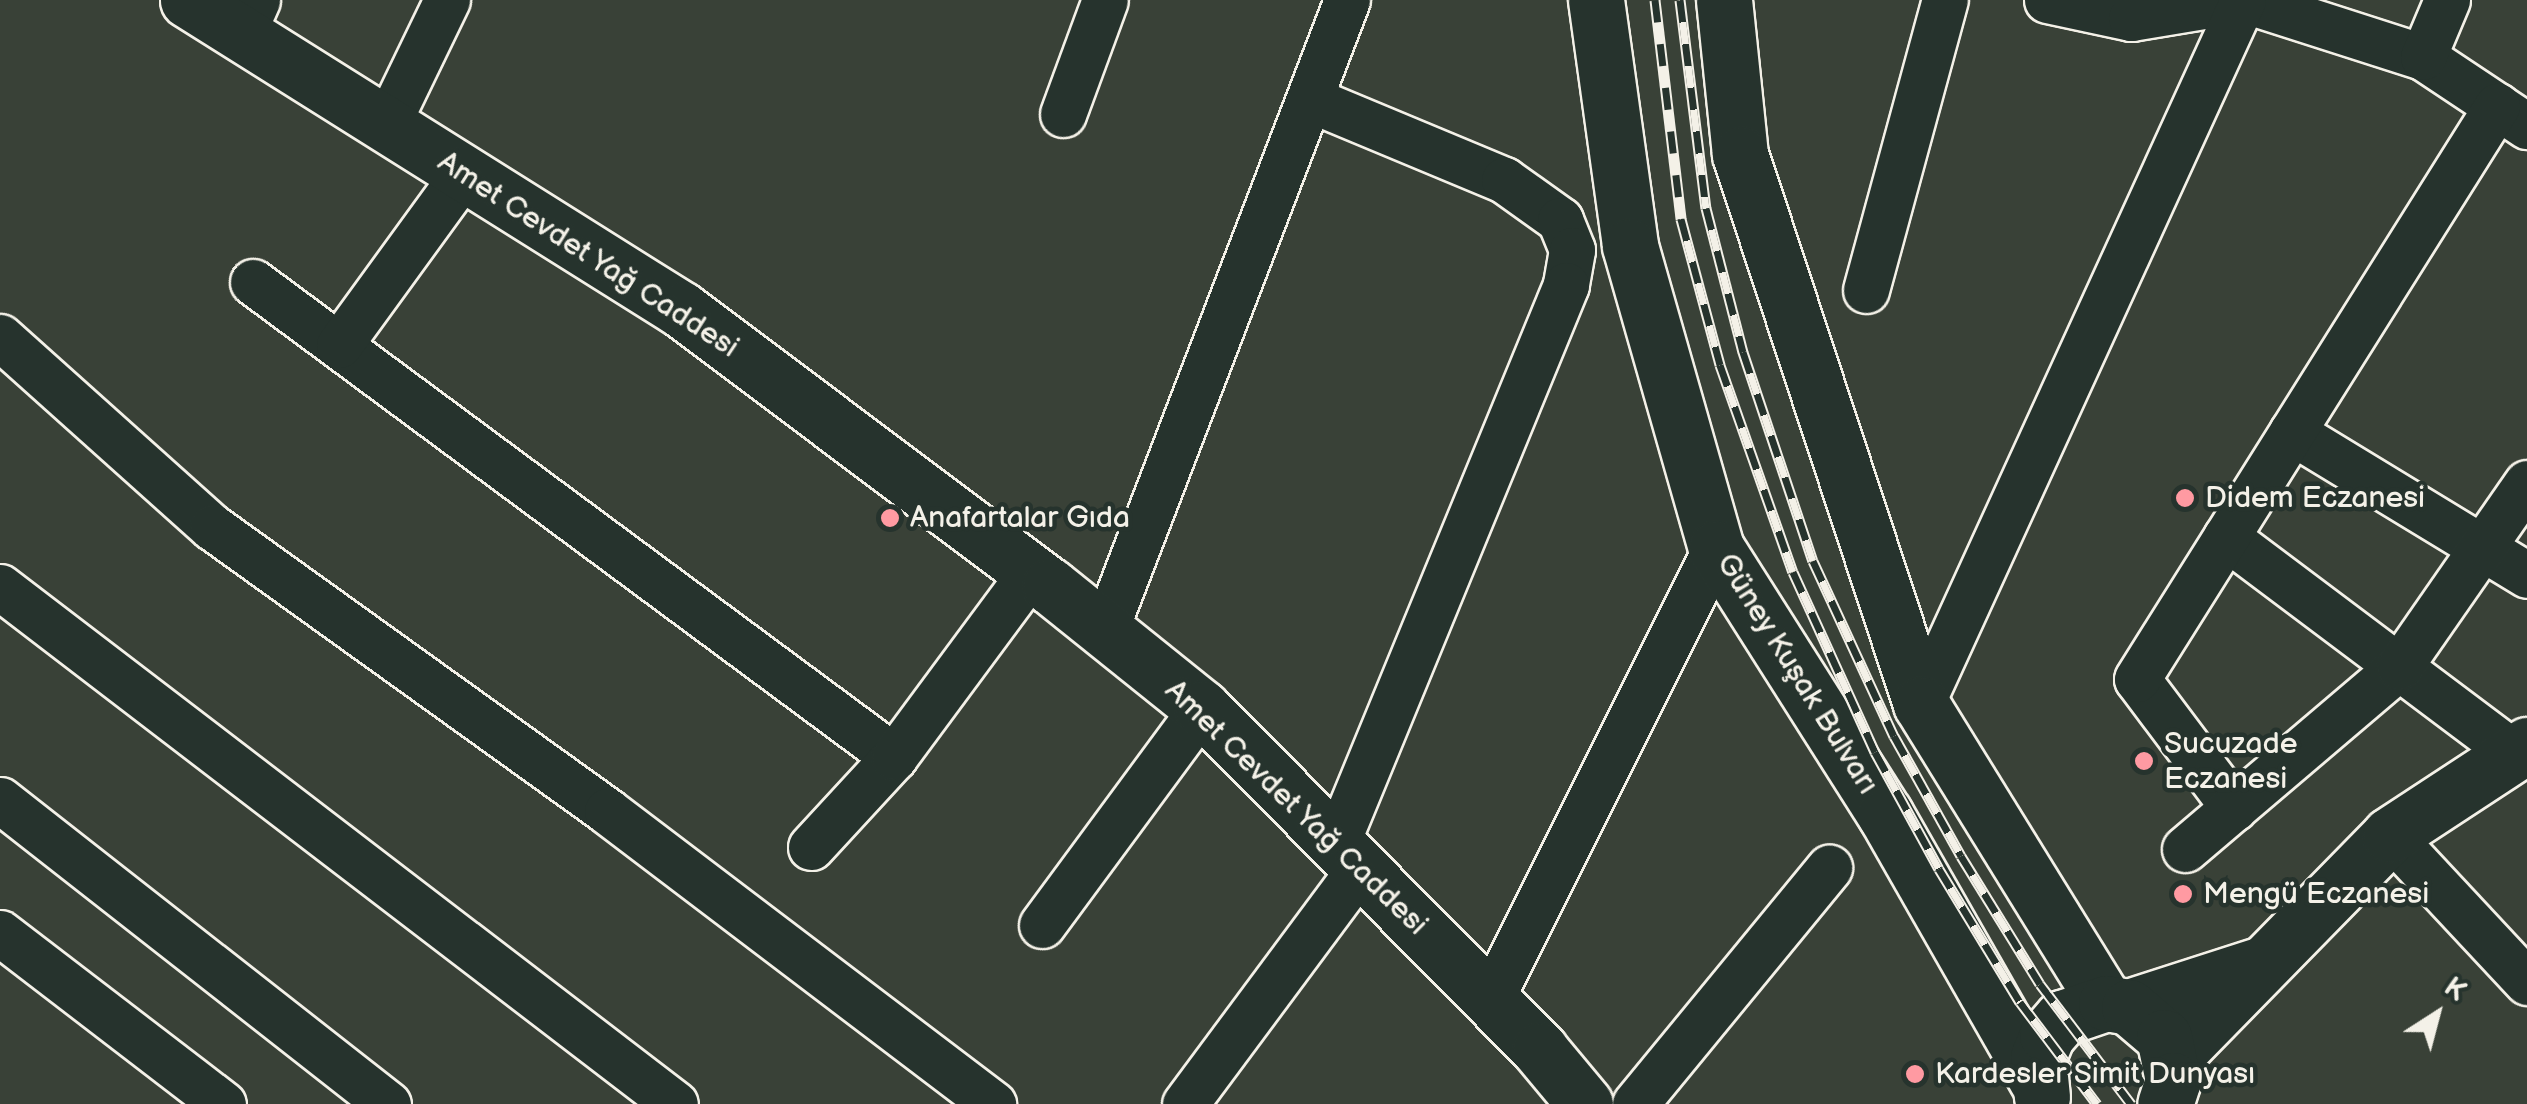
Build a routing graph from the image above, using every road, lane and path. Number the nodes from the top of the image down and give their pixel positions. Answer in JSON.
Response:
{"nodes":[{"id":1,"x":188,"y":0,"type":"edge"},
{"id":2,"x":447,"y":0,"type":"edge"},
{"id":3,"x":1105,"y":0,"type":"edge"},
{"id":4,"x":1347,"y":0,"type":"edge"},
{"id":5,"x":1596,"y":0,"type":"edge"},
{"id":6,"x":1724,"y":0,"type":"edge"},
{"id":7,"x":1945,"y":0,"type":"edge"},
{"id":8,"x":2047,"y":0,"type":"edge"},
{"id":9,"x":2242,"y":0,"type":"edge"},
{"id":10,"x":2448,"y":0,"type":"edge"},
{"id":11,"x":249,"y":17,"type":"edge"},
{"id":12,"x":2423,"y":57,"type":"junction"},
{"id":13,"x":1312,"y":100,"type":"junction"},
{"id":14,"x":1063,"y":114,"type":"dead end"},
{"id":15,"x":2512,"y":116,"type":"edge"},
{"id":16,"x":387,"y":124,"type":"junction"},
{"id":17,"x":464,"y":173,"type":"junction"},
{"id":18,"x":253,"y":282,"type":"dead end"},
{"id":19,"x":1866,"y":290,"type":"dead end"},
{"id":20,"x":0,"y":337,"type":"edge"},
{"id":21,"x":339,"y":345,"type":"junction"},
{"id":22,"x":2292,"y":432,"type":"junction"},
{"id":23,"x":2527,"y":484,"type":"edge"},
{"id":24,"x":2226,"y":538,"type":"junction"},
{"id":25,"x":1716,"y":548,"type":"junction"},
{"id":26,"x":2480,"y":549,"type":"junction"},
{"id":27,"x":1031,"y":572,"type":"junction"},
{"id":28,"x":2527,"y":574,"type":"edge"},
{"id":29,"x":0,"y":587,"type":"edge"},
{"id":30,"x":1105,"y":630,"type":"junction"},
{"id":31,"x":2399,"y":667,"type":"junction"},
{"id":32,"x":1921,"y":704,"type":"junction"},
{"id":33,"x":1202,"y":708,"type":"junction"},
{"id":34,"x":2520,"y":749,"type":"edge"},
{"id":35,"x":894,"y":757,"type":"junction"},
{"id":36,"x":0,"y":800,"type":"edge"},
{"id":37,"x":2234,"y":808,"type":"junction"},
{"id":38,"x":2390,"y":836,"type":"junction"},
{"id":39,"x":811,"y":847,"type":"dead end"},
{"id":40,"x":2185,"y":849,"type":"dead end"},
{"id":41,"x":1348,"y":856,"type":"junction"},
{"id":42,"x":1829,"y":868,"type":"dead end"},
{"id":43,"x":1042,"y":924,"type":"dead end"},
{"id":44,"x":0,"y":934,"type":"edge"},
{"id":45,"x":2264,"y":964,"type":"junction"},
{"id":46,"x":2527,"y":982,"type":"edge"},
{"id":47,"x":1490,"y":1000,"type":"junction"},
{"id":48,"x":2117,"y":1005,"type":"junction"},
{"id":49,"x":2168,"y":1092,"type":"edge"},
{"id":50,"x":2041,"y":1097,"type":"edge"},
{"id":51,"x":223,"y":1104,"type":"edge"},
{"id":52,"x":388,"y":1104,"type":"edge"},
{"id":53,"x":675,"y":1104,"type":"edge"},
{"id":54,"x":993,"y":1104,"type":"edge"},
{"id":55,"x":1185,"y":1104,"type":"edge"},
{"id":56,"x":1586,"y":1104,"type":"edge"},
{"id":57,"x":1635,"y":1104,"type":"edge"}],
"edges":[{"from":1,"to":11,"type":"main road","name":"Amet Cevdet Yağ Caddesi"},
{"from":2,"to":16,"type":"street"},
{"from":3,"to":14,"type":"street"},
{"from":4,"to":13,"type":"street"},
{"from":5,"to":25,"type":"main road","name":"Güney Kuşak Bulvarı"},
{"from":6,"to":32,"type":"main road"},
{"from":7,"to":19,"type":"street"},
{"from":8,"to":9,"type":"street"},
{"from":9,"to":12,"type":"street"},
{"from":9,"to":32,"type":"street"},
{"from":10,"to":12,"type":"street"},
{"from":11,"to":16,"type":"main road","name":"Amet Cevdet Yağ Caddesi"},
{"from":12,"to":15,"type":"street"},
{"from":13,"to":30,"type":"street"},
{"from":13,"to":41,"type":"street"},
{"from":15,"to":22,"type":"street"},
{"from":16,"to":17,"type":"main road","name":"Amet Cevdet Yağ Caddesi"},
{"from":17,"to":21,"type":"street"},
{"from":17,"to":27,"type":"main road","name":"Amet Cevdet Yağ Caddesi"},
{"from":18,"to":21,"type":"street"},
{"from":20,"to":54,"type":"street"},
{"from":21,"to":35,"type":"street"},
{"from":22,"to":24,"type":"street"},
{"from":22,"to":26,"type":"street"},
{"from":23,"to":26,"type":"street"},
{"from":24,"to":31,"type":"street"},
{"from":24,"to":37,"type":"street"},
{"from":25,"to":47,"type":"street"},
{"from":25,"to":50,"type":"main road","name":"Güney Kuşak Bulvarı"},
{"from":26,"to":28,"type":"street"},
{"from":26,"to":31,"type":"street"},
{"from":27,"to":30,"type":"main road","name":"Amet Cevdet Yağ Caddesi"},
{"from":27,"to":35,"type":"street"},
{"from":29,"to":53,"type":"street"},
{"from":30,"to":33,"type":"main road","name":"Amet Cevdet Yağ Caddesi"},
{"from":31,"to":34,"type":"street"},
{"from":31,"to":37,"type":"street"},
{"from":32,"to":48,"type":"main road"},
{"from":33,"to":41,"type":"main road","name":"Amet Cevdet Yağ Caddesi"},
{"from":33,"to":43,"type":"street"},
{"from":34,"to":38,"type":"main road"},
{"from":35,"to":39,"type":"street"},
{"from":36,"to":52,"type":"street"},
{"from":37,"to":40,"type":"street"},
{"from":38,"to":45,"type":"main road"},
{"from":38,"to":46,"type":"street"},
{"from":41,"to":47,"type":"main road","name":"Amet Cevdet Yağ Caddesi"},
{"from":41,"to":55,"type":"street"},
{"from":42,"to":57,"type":"street"},
{"from":44,"to":51,"type":"street"},
{"from":45,"to":48,"type":"main road"},
{"from":45,"to":49,"type":"main road"},
{"from":47,"to":56,"type":"main road","name":"Amet Cevdet Yağ Caddesi"},
{"from":48,"to":49,"type":"main road"},
{"from":48,"to":50,"type":"main road"}]}
